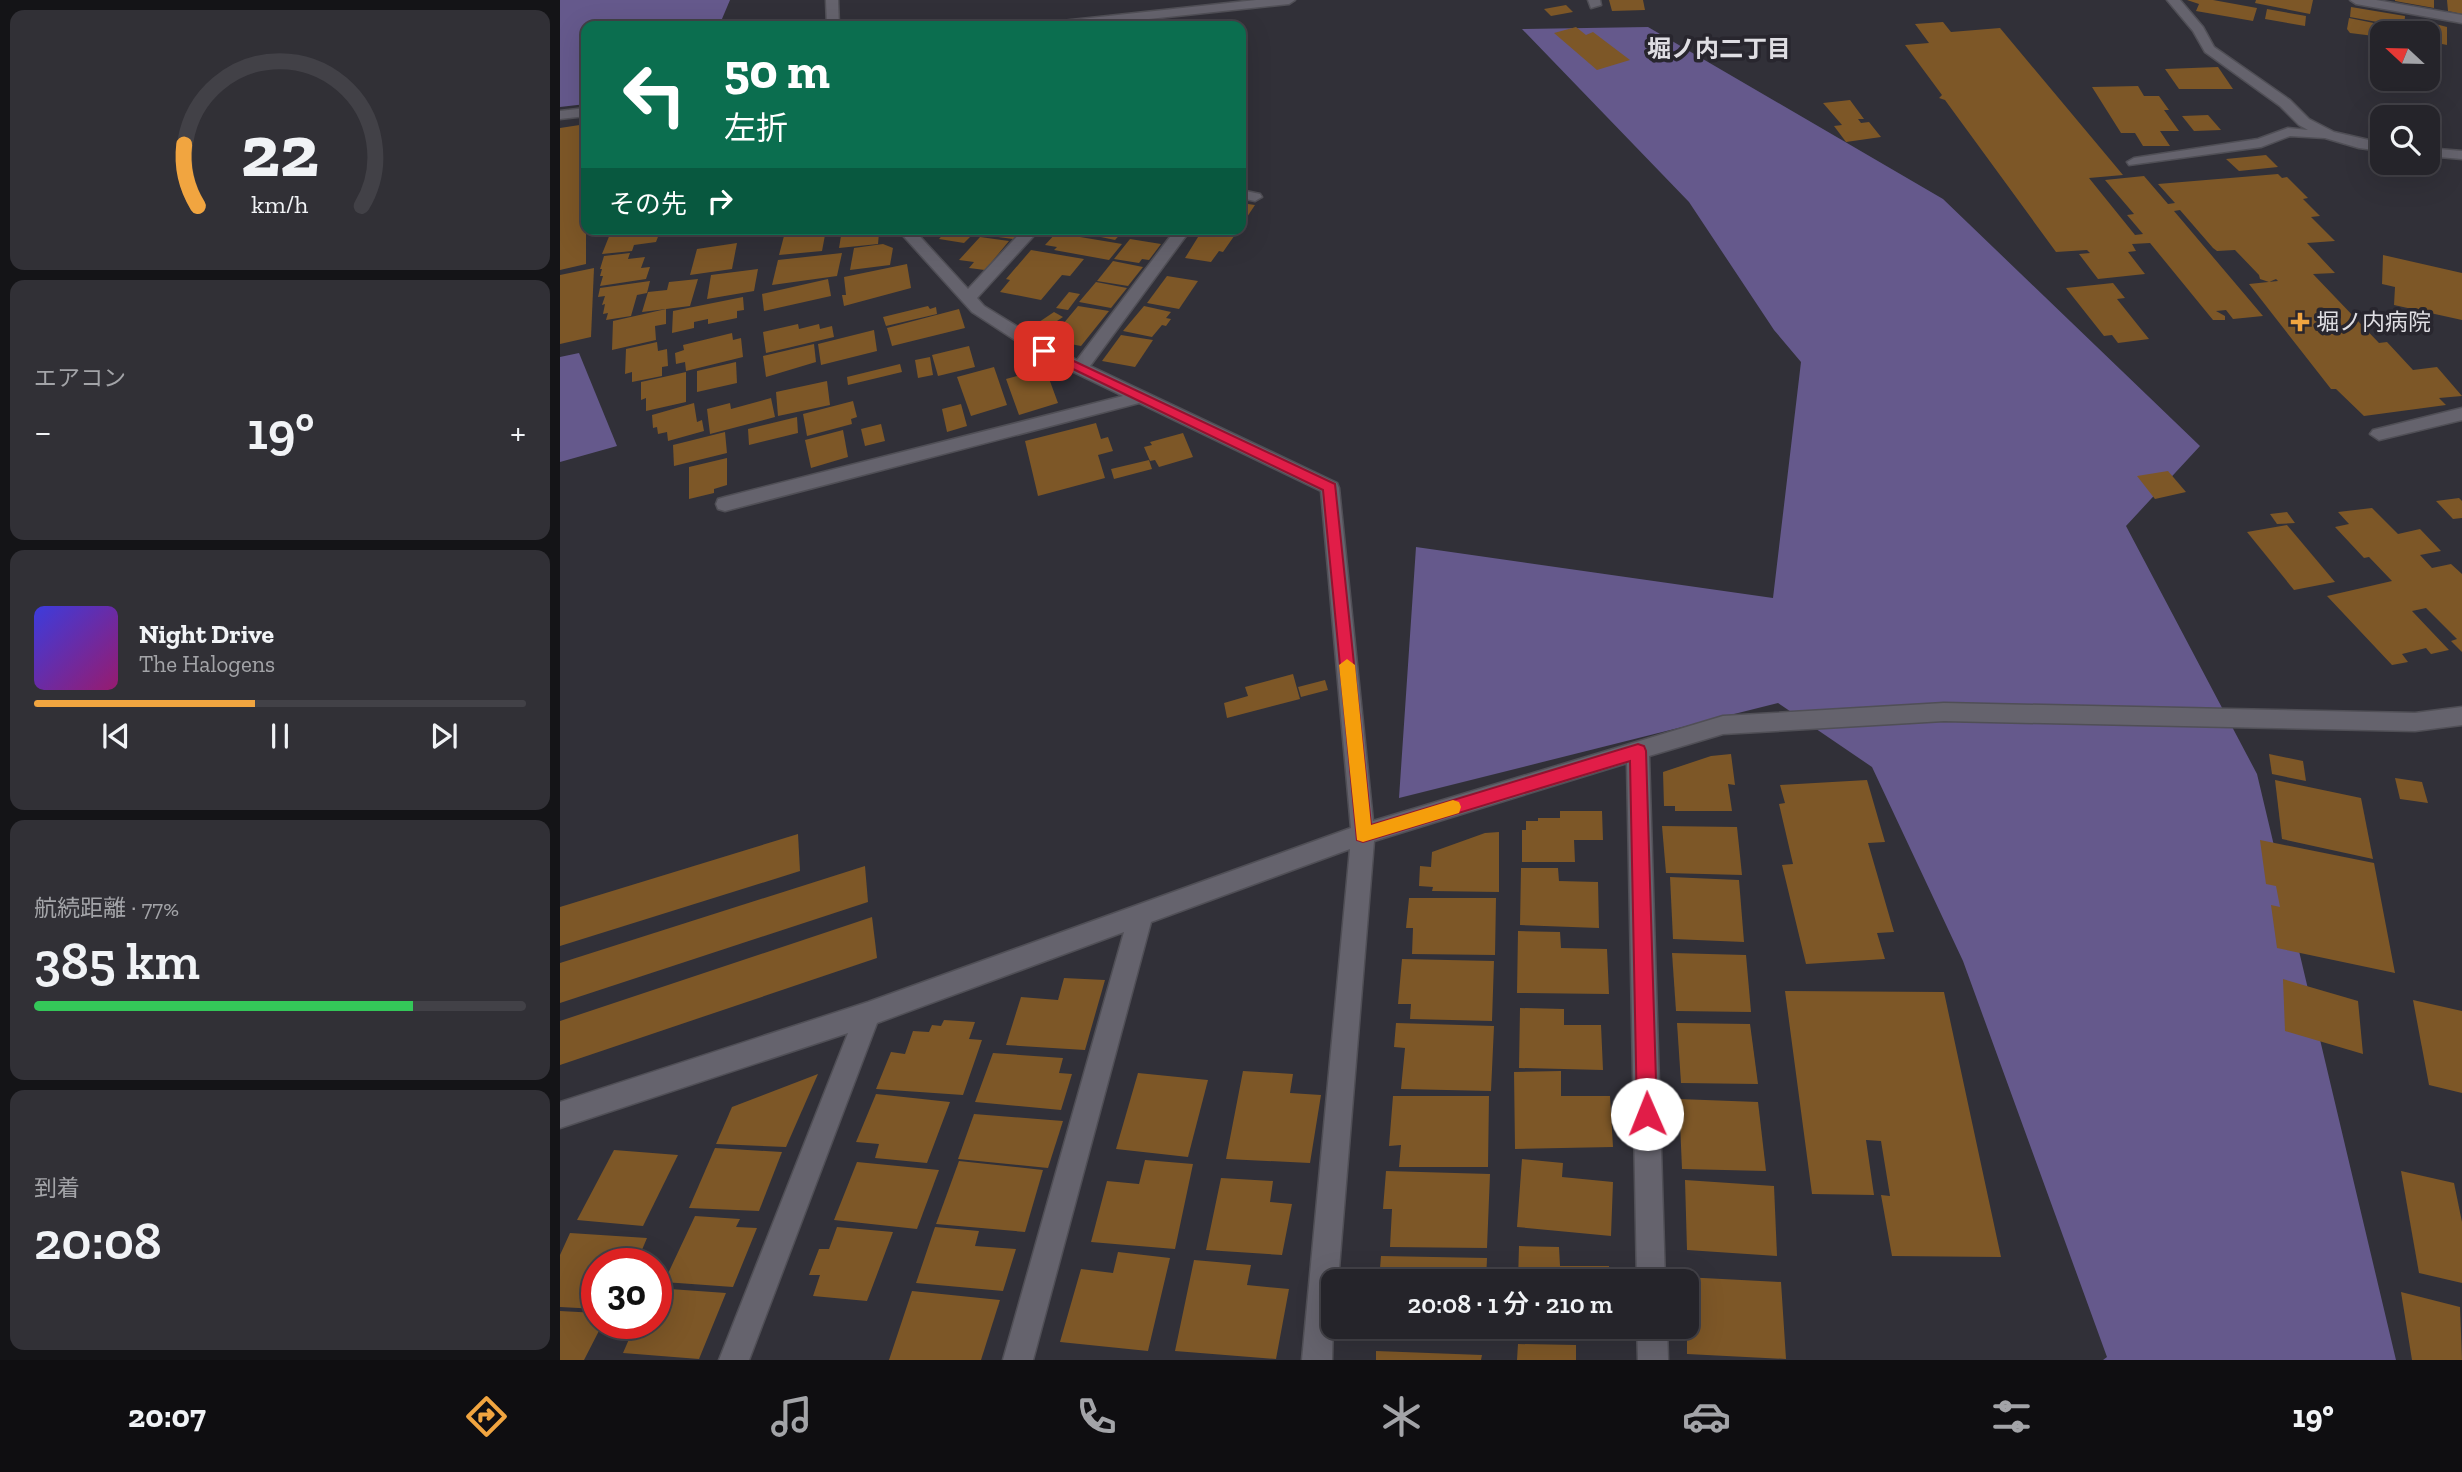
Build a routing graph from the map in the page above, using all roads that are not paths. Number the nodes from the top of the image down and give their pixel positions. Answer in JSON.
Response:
{"nodes":[{"id":1,"x":832,"y":0,"type":"edge"},
{"id":2,"x":1289,"y":0,"type":"edge"},
{"id":3,"x":2173,"y":0,"type":"edge"},
{"id":4,"x":2356,"y":0,"type":"edge"},
{"id":5,"x":2462,"y":19,"type":"edge"},
{"id":6,"x":834,"y":21,"type":"edge"},
{"id":7,"x":1098,"y":21,"type":"edge"},
{"id":8,"x":581,"y":113,"type":"edge"},
{"id":9,"x":560,"y":115,"type":"edge"},
{"id":10,"x":2329,"y":135,"type":"junction"},
{"id":11,"x":2370,"y":145,"type":"edge"},
{"id":12,"x":2440,"y":153,"type":"edge"},
{"id":13,"x":2462,"y":155,"type":"edge"},
{"id":14,"x":2134,"y":162,"type":"dead end"},
{"id":15,"x":910,"y":235,"type":"edge"},
{"id":16,"x":1027,"y":235,"type":"edge"},
{"id":17,"x":1180,"y":235,"type":"edge"},
{"id":18,"x":968,"y":298,"type":"junction"},
{"id":19,"x":1080,"y":368,"type":"junction"},
{"id":20,"x":1141,"y":397,"type":"junction"},
{"id":21,"x":2462,"y":414,"type":"edge"},
{"id":22,"x":2379,"y":434,"type":"dead end"},
{"id":23,"x":724,"y":504,"type":"dead end"},
{"id":24,"x":2462,"y":716,"type":"edge"},
{"id":25,"x":1638,"y":751,"type":"junction"},
{"id":26,"x":1363,"y":834,"type":"junction"},
{"id":27,"x":1141,"y":915,"type":"junction"},
{"id":28,"x":868,"y":1014,"type":"junction"},
{"id":29,"x":560,"y":1115,"type":"edge"},
{"id":30,"x":1651,"y":1269,"type":"edge"},
{"id":31,"x":1652,"y":1339,"type":"edge"},
{"id":32,"x":734,"y":1360,"type":"edge"},
{"id":33,"x":1018,"y":1360,"type":"edge"},
{"id":34,"x":1317,"y":1360,"type":"edge"},
{"id":35,"x":1653,"y":1360,"type":"edge"}],
"edges":[{"from":1,"to":6,"type":"street"},
{"from":2,"to":7,"type":"street"},
{"from":3,"to":10,"type":"street"},
{"from":4,"to":5,"type":"street"},
{"from":8,"to":9,"type":"street"},
{"from":10,"to":11,"type":"street"},
{"from":10,"to":14,"type":"street"},
{"from":12,"to":13,"type":"street"},
{"from":15,"to":18,"type":"street"},
{"from":16,"to":18,"type":"street"},
{"from":17,"to":19,"type":"street"},
{"from":18,"to":19,"type":"street"},
{"from":19,"to":20,"type":"street"},
{"from":20,"to":23,"type":"street"},
{"from":20,"to":26,"type":"street"},
{"from":21,"to":22,"type":"street"},
{"from":24,"to":25,"type":"street"},
{"from":25,"to":26,"type":"street"},
{"from":25,"to":30,"type":"street"},
{"from":26,"to":27,"type":"street"},
{"from":26,"to":34,"type":"street"},
{"from":27,"to":28,"type":"street"},
{"from":27,"to":33,"type":"street"},
{"from":28,"to":29,"type":"street"},
{"from":28,"to":32,"type":"street"},
{"from":31,"to":35,"type":"street"}]}
